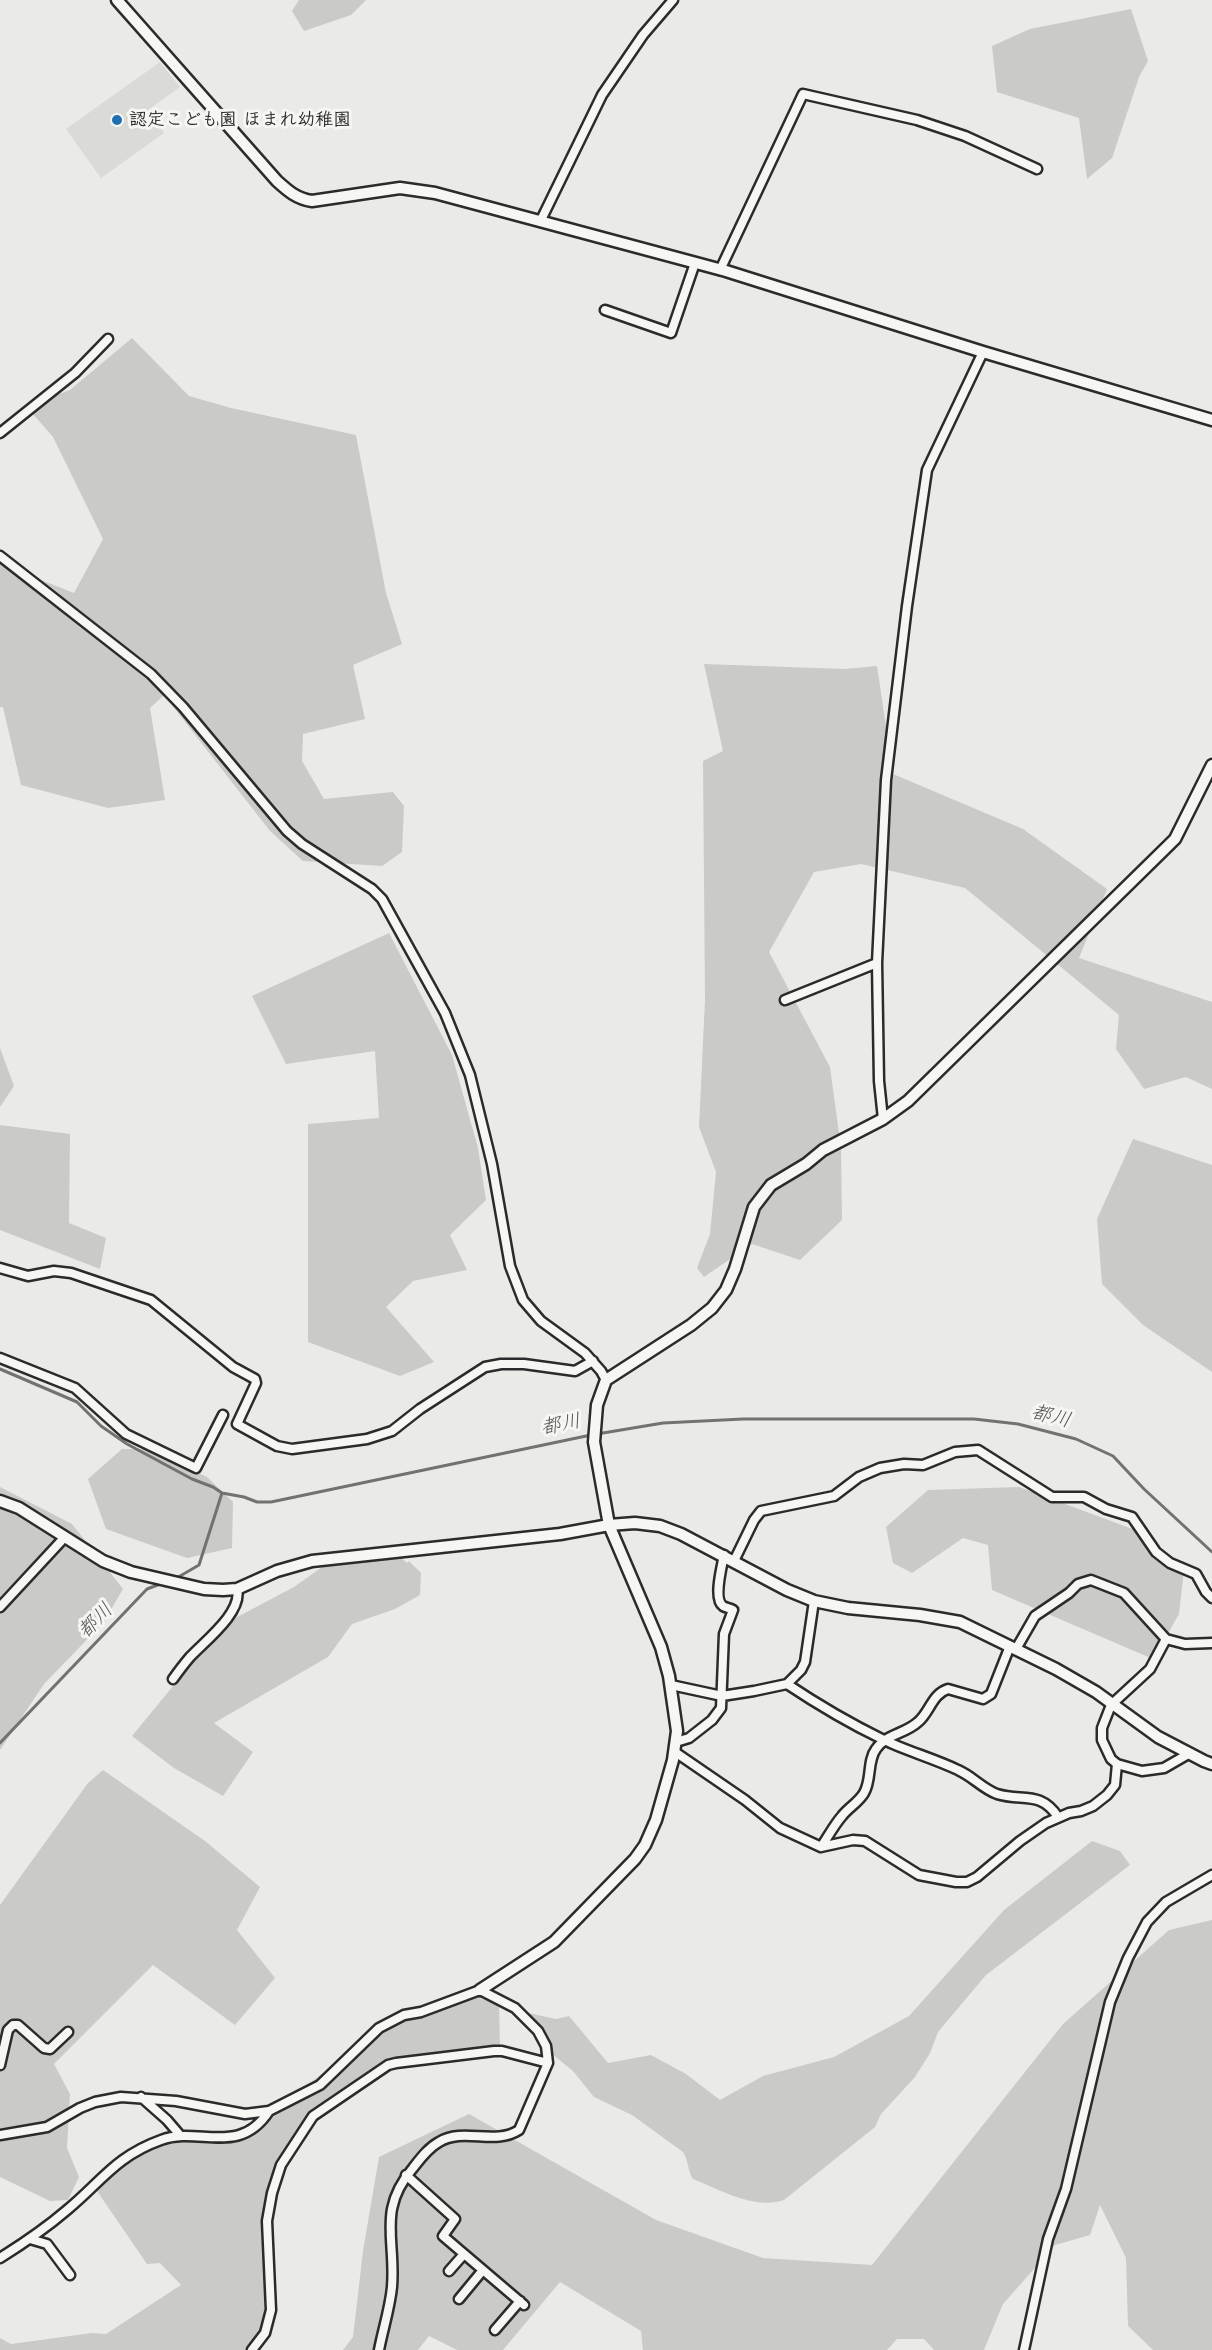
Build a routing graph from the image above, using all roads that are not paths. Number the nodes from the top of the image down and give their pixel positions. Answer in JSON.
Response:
{"nodes":[{"id":1,"x":117,"y":0,"type":"edge"},
{"id":2,"x":673,"y":0,"type":"edge"},
{"id":3,"x":1036,"y":170,"type":"dead end"},
{"id":4,"x":541,"y":220,"type":"junction"},
{"id":5,"x":695,"y":263,"type":"junction"},
{"id":6,"x":720,"y":270,"type":"junction"},
{"id":7,"x":605,"y":310,"type":"dead end"},
{"id":8,"x":108,"y":339,"type":"dead end"},
{"id":9,"x":983,"y":352,"type":"junction"},
{"id":10,"x":1212,"y":420,"type":"edge"},
{"id":11,"x":0,"y":433,"type":"edge"},
{"id":12,"x":0,"y":556,"type":"edge"},
{"id":13,"x":1212,"y":765,"type":"edge"},
{"id":14,"x":877,"y":963,"type":"junction"},
{"id":15,"x":785,"y":1000,"type":"dead end"},
{"id":16,"x":883,"y":1119,"type":"junction"},
{"id":17,"x":0,"y":1268,"type":"edge"},
{"id":18,"x":0,"y":1358,"type":"edge"},
{"id":19,"x":592,"y":1360,"type":"junction"},
{"id":20,"x":606,"y":1380,"type":"junction"},
{"id":21,"x":223,"y":1415,"type":"dead end"},
{"id":22,"x":0,"y":1501,"type":"edge"},
{"id":23,"x":609,"y":1525,"type":"junction"},
{"id":24,"x":64,"y":1538,"type":"junction"},
{"id":25,"x":729,"y":1558,"type":"junction"},
{"id":26,"x":237,"y":1589,"type":"junction"},
{"id":27,"x":1212,"y":1598,"type":"edge"},
{"id":28,"x":814,"y":1602,"type":"junction"},
{"id":29,"x":0,"y":1607,"type":"edge"},
{"id":30,"x":1166,"y":1639,"type":"junction"},
{"id":31,"x":1212,"y":1643,"type":"edge"},
{"id":32,"x":1013,"y":1648,"type":"junction"},
{"id":33,"x":173,"y":1680,"type":"dead end"},
{"id":34,"x":787,"y":1684,"type":"junction"},
{"id":35,"x":670,"y":1685,"type":"junction"},
{"id":36,"x":722,"y":1696,"type":"junction"},
{"id":37,"x":1111,"y":1705,"type":"junction"},
{"id":38,"x":883,"y":1740,"type":"junction"},
{"id":39,"x":675,"y":1747,"type":"junction"},
{"id":40,"x":1190,"y":1754,"type":"junction"},
{"id":41,"x":1209,"y":1760,"type":"edge"},
{"id":42,"x":1117,"y":1764,"type":"junction"},
{"id":43,"x":1058,"y":1817,"type":"junction"},
{"id":44,"x":821,"y":1847,"type":"junction"},
{"id":45,"x":1212,"y":1875,"type":"edge"},
{"id":46,"x":480,"y":1990,"type":"junction"},
{"id":47,"x":68,"y":2032,"type":"dead end"},
{"id":48,"x":548,"y":2063,"type":"junction"},
{"id":49,"x":0,"y":2065,"type":"edge"},
{"id":50,"x":141,"y":2097,"type":"junction"},
{"id":51,"x":269,"y":2111,"type":"junction"},
{"id":52,"x":179,"y":2134,"type":"junction"},
{"id":53,"x":0,"y":2135,"type":"edge"},
{"id":54,"x":406,"y":2175,"type":"junction"},
{"id":55,"x":30,"y":2239,"type":"junction"},
{"id":56,"x":464,"y":2254,"type":"junction"},
{"id":57,"x":0,"y":2258,"type":"edge"},
{"id":58,"x":483,"y":2270,"type":"junction"},
{"id":59,"x":448,"y":2271,"type":"dead end"},
{"id":60,"x":70,"y":2275,"type":"dead end"},
{"id":61,"x":459,"y":2299,"type":"dead end"},
{"id":62,"x":495,"y":2330,"type":"dead end"},
{"id":63,"x":252,"y":2350,"type":"edge"},
{"id":64,"x":379,"y":2350,"type":"edge"},
{"id":65,"x":1024,"y":2350,"type":"edge"}],
"edges":[{"from":1,"to":4,"type":"street"},
{"from":2,"to":4,"type":"street"},
{"from":3,"to":6,"type":"street"},
{"from":4,"to":5,"type":"street"},
{"from":5,"to":6,"type":"street"},
{"from":5,"to":7,"type":"street"},
{"from":6,"to":9,"type":"street"},
{"from":8,"to":11,"type":"street"},
{"from":9,"to":10,"type":"street"},
{"from":9,"to":14,"type":"street"},
{"from":12,"to":19,"type":"street"},
{"from":13,"to":16,"type":"street"},
{"from":14,"to":15,"type":"street"},
{"from":14,"to":16,"type":"street"},
{"from":16,"to":20,"type":"street"},
{"from":17,"to":19,"type":"street"},
{"from":18,"to":21,"type":"street"},
{"from":19,"to":20,"type":"street"},
{"from":20,"to":23,"type":"street"},
{"from":22,"to":24,"type":"street"},
{"from":23,"to":25,"type":"street"},
{"from":23,"to":26,"type":"street"},
{"from":23,"to":35,"type":"street"},
{"from":24,"to":26,"type":"street"},
{"from":24,"to":29,"type":"street"},
{"from":25,"to":27,"type":"street"},
{"from":25,"to":28,"type":"street"},
{"from":25,"to":36,"type":"street"},
{"from":26,"to":33,"type":"street"},
{"from":28,"to":32,"type":"street"},
{"from":28,"to":34,"type":"street"},
{"from":30,"to":31,"type":"street"},
{"from":30,"to":32,"type":"street"},
{"from":30,"to":37,"type":"street"},
{"from":32,"to":37,"type":"street"},
{"from":32,"to":38,"type":"street"},
{"from":34,"to":36,"type":"street"},
{"from":34,"to":38,"type":"street"},
{"from":35,"to":36,"type":"street"},
{"from":35,"to":39,"type":"street"},
{"from":36,"to":39,"type":"street"},
{"from":37,"to":40,"type":"street"},
{"from":37,"to":42,"type":"street"},
{"from":38,"to":43,"type":"street"},
{"from":38,"to":44,"type":"street"},
{"from":39,"to":44,"type":"street"},
{"from":39,"to":46,"type":"street"},
{"from":40,"to":41,"type":"street"},
{"from":40,"to":42,"type":"street"},
{"from":42,"to":43,"type":"street"},
{"from":43,"to":44,"type":"street"},
{"from":45,"to":65,"type":"street"},
{"from":46,"to":48,"type":"street"},
{"from":46,"to":51,"type":"street"},
{"from":47,"to":49,"type":"street"},
{"from":48,"to":54,"type":"street"},
{"from":48,"to":63,"type":"street"},
{"from":50,"to":51,"type":"street"},
{"from":50,"to":52,"type":"street"},
{"from":50,"to":53,"type":"street"},
{"from":51,"to":52,"type":"street"},
{"from":52,"to":55,"type":"street"},
{"from":54,"to":56,"type":"street"},
{"from":54,"to":64,"type":"street"},
{"from":55,"to":57,"type":"street"},
{"from":55,"to":60,"type":"street"},
{"from":56,"to":58,"type":"street"},
{"from":56,"to":59,"type":"street"},
{"from":58,"to":61,"type":"street"},
{"from":58,"to":62,"type":"street"}]}
